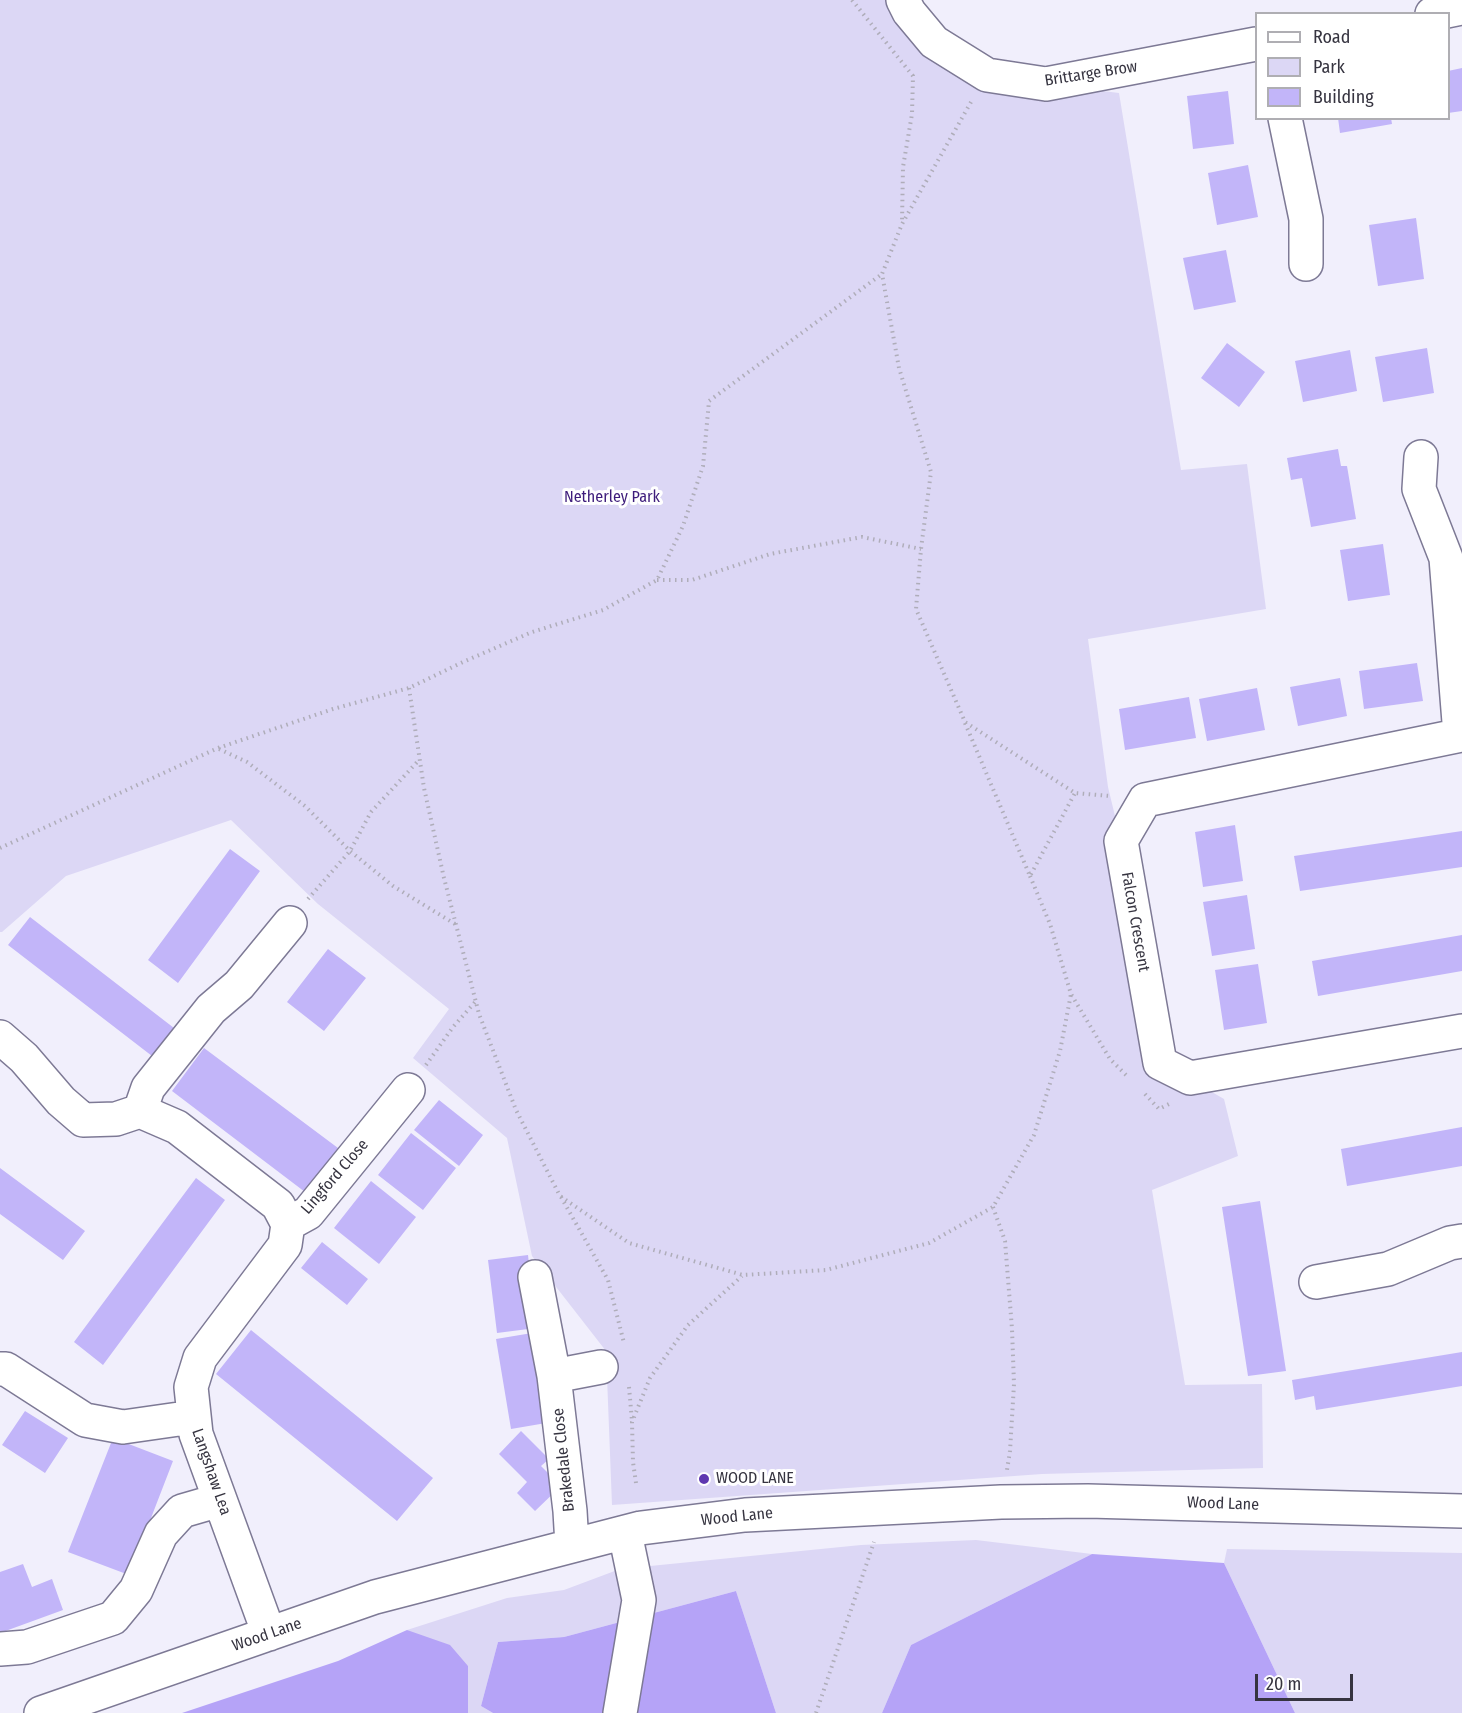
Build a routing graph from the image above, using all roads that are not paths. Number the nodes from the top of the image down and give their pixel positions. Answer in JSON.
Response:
{"nodes":[{"id":1,"x":903,"y":0,"type":"edge"},
{"id":2,"x":1462,"y":8,"type":"edge"},
{"id":3,"x":1442,"y":12,"type":"edge"},
{"id":4,"x":1255,"y":44,"type":"edge"},
{"id":5,"x":1285,"y":120,"type":"edge"},
{"id":6,"x":1306,"y":264,"type":"dead end"},
{"id":7,"x":1420,"y":457,"type":"dead end"},
{"id":8,"x":1461,"y":735,"type":"edge"},
{"id":9,"x":290,"y":923,"type":"road end"},
{"id":10,"x":1462,"y":1032,"type":"edge"},
{"id":11,"x":0,"y":1037,"type":"edge"},
{"id":12,"x":408,"y":1090,"type":"road end"},
{"id":13,"x":140,"y":1111,"type":"junction"},
{"id":14,"x":288,"y":1224,"type":"junction"},
{"id":15,"x":1462,"y":1240,"type":"edge"},
{"id":16,"x":535,"y":1277,"type":"dead end"},
{"id":17,"x":1316,"y":1282,"type":"dead end"},
{"id":18,"x":613,"y":1359,"type":"road end"},
{"id":19,"x":0,"y":1369,"type":"edge"},
{"id":20,"x":554,"y":1376,"type":"junction"},
{"id":21,"x":193,"y":1417,"type":"junction"},
{"id":22,"x":220,"y":1500,"type":"junction"},
{"id":23,"x":1462,"y":1511,"type":"edge"},
{"id":24,"x":625,"y":1533,"type":"junction"},
{"id":25,"x":572,"y":1545,"type":"junction"},
{"id":26,"x":269,"y":1634,"type":"junction"},
{"id":27,"x":0,"y":1649,"type":"edge"},
{"id":28,"x":41,"y":1713,"type":"edge"},
{"id":29,"x":620,"y":1713,"type":"edge"}],
"edges":[{"from":1,"to":4,"type":"street","name":"Brittarge Brow"},
{"from":2,"to":3,"type":"street"},
{"from":5,"to":6,"type":"street"},
{"from":7,"to":8,"type":"street"},
{"from":8,"to":10,"type":"street","name":"Falcon Crescent"},
{"from":9,"to":13,"type":"street"},
{"from":11,"to":13,"type":"street"},
{"from":12,"to":14,"type":"street","name":"Lingford Close"},
{"from":13,"to":14,"type":"street","name":"Lingford Close"},
{"from":14,"to":21,"type":"street","name":"Langshaw Lea"},
{"from":15,"to":17,"type":"street"},
{"from":16,"to":20,"type":"street","name":"Brakedale Close"},
{"from":18,"to":20,"type":"street"},
{"from":19,"to":21,"type":"street"},
{"from":20,"to":25,"type":"street","name":"Brakedale Close"},
{"from":21,"to":22,"type":"street","name":"Langshaw Lea"},
{"from":22,"to":26,"type":"street","name":"Langshaw Lea"},
{"from":22,"to":27,"type":"street"},
{"from":23,"to":24,"type":"street","name":"Wood Lane"},
{"from":24,"to":25,"type":"street","name":"Wood Lane"},
{"from":24,"to":29,"type":"street"},
{"from":25,"to":26,"type":"street","name":"Wood Lane"},
{"from":26,"to":28,"type":"street","name":"Wood Lane"}]}
